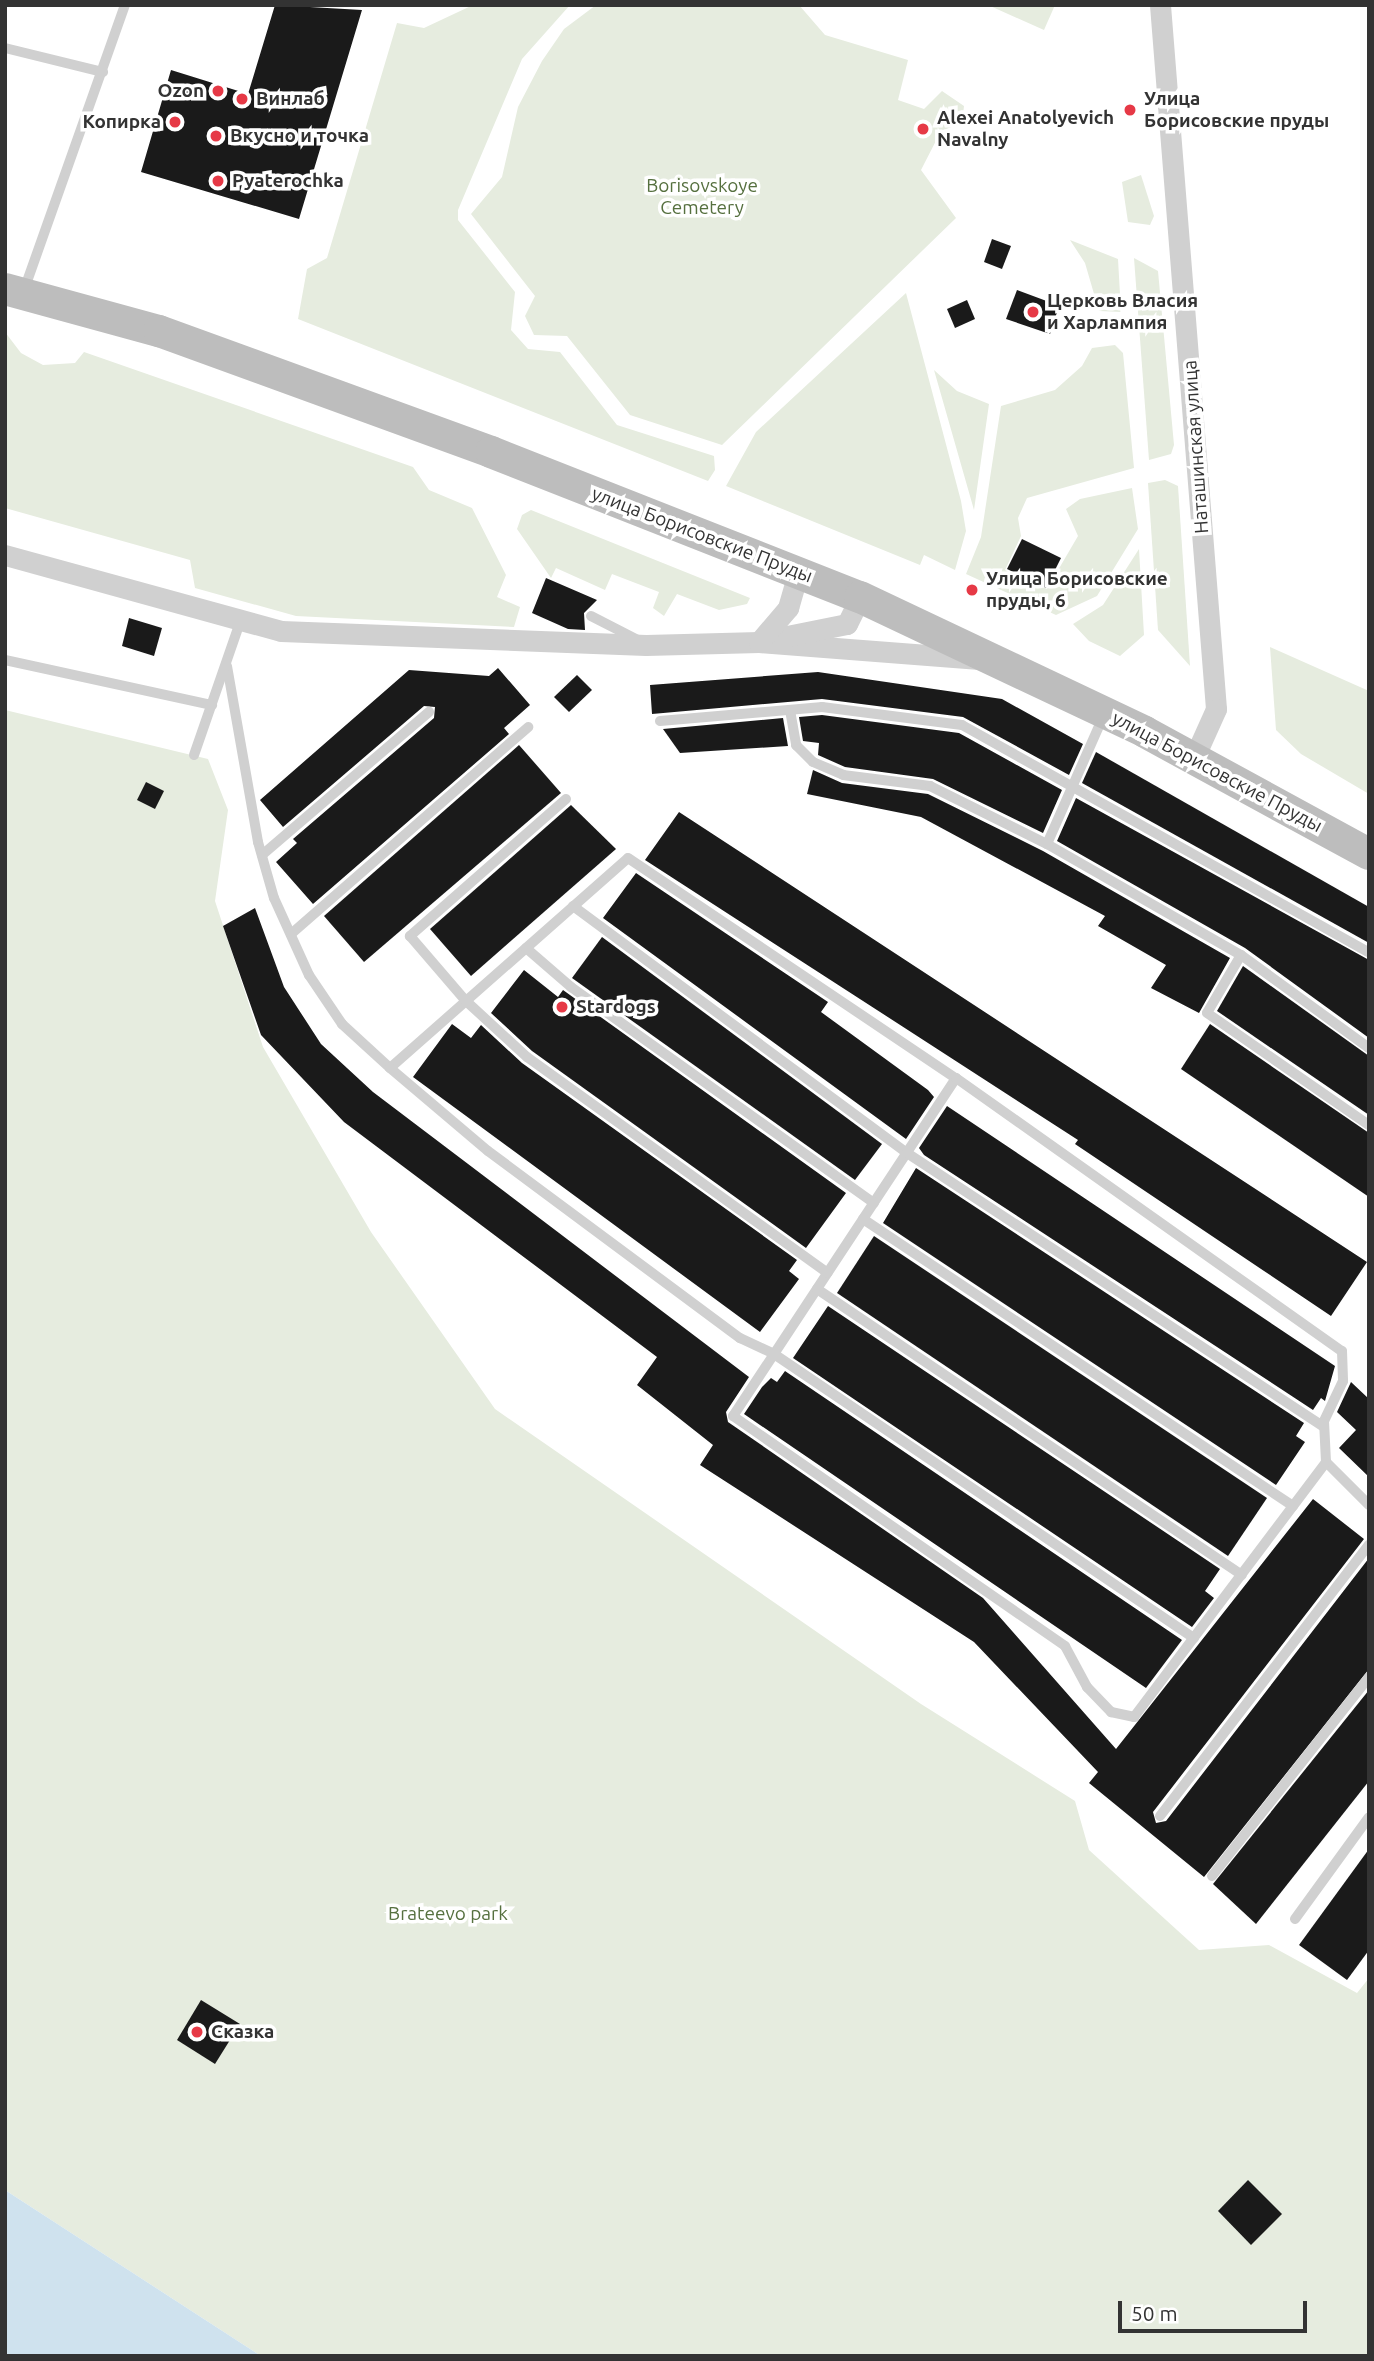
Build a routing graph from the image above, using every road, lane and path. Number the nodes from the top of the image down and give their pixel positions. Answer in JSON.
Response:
{"nodes":[{"id":1,"x":125,"y":5,"type":"edge"},
{"id":2,"x":1160,"y":5,"type":"edge"},
{"id":3,"x":5,"y":48,"type":"edge"},
{"id":4,"x":103,"y":72,"type":"junction"},
{"id":5,"x":14,"y":291,"type":"edge"},
{"id":6,"x":5,"y":555,"type":"edge"},
{"id":7,"x":798,"y":572,"type":"junction"},
{"id":8,"x":860,"y":597,"type":"junction"},
{"id":9,"x":591,"y":616,"type":"dead end"},
{"id":10,"x":240,"y":622,"type":"junction"},
{"id":11,"x":759,"y":642,"type":"junction"},
{"id":12,"x":646,"y":645,"type":"junction"},
{"id":13,"x":5,"y":660,"type":"edge"},
{"id":14,"x":999,"y":660,"type":"junction"},
{"id":15,"x":227,"y":666,"type":"junction"},
{"id":16,"x":212,"y":705,"type":"junction"},
{"id":17,"x":790,"y":710,"type":"junction"},
{"id":18,"x":429,"y":712,"type":"dead end"},
{"id":19,"x":1105,"y":712,"type":"junction"},
{"id":20,"x":660,"y":721,"type":"dead end"},
{"id":21,"x":528,"y":727,"type":"dead end"},
{"id":22,"x":194,"y":755,"type":"dead end"},
{"id":23,"x":1194,"y":758,"type":"junction"},
{"id":24,"x":1074,"y":783,"type":"junction"},
{"id":25,"x":566,"y":800,"type":"dead end"},
{"id":26,"x":1047,"y":844,"type":"junction"},
{"id":27,"x":1369,"y":854,"type":"edge"},
{"id":28,"x":262,"y":855,"type":"junction"},
{"id":29,"x":573,"y":906,"type":"junction"},
{"id":30,"x":291,"y":934,"type":"junction"},
{"id":31,"x":526,"y":948,"type":"junction"},
{"id":32,"x":1369,"y":952,"type":"edge"},
{"id":33,"x":1241,"y":955,"type":"junction"},
{"id":34,"x":466,"y":1001,"type":"junction"},
{"id":35,"x":1369,"y":1048,"type":"edge"},
{"id":36,"x":390,"y":1068,"type":"junction"},
{"id":37,"x":956,"y":1078,"type":"junction"},
{"id":38,"x":1369,"y":1125,"type":"edge"},
{"id":39,"x":907,"y":1153,"type":"junction"},
{"id":40,"x":873,"y":1203,"type":"junction"},
{"id":41,"x":863,"y":1219,"type":"junction"},
{"id":42,"x":828,"y":1273,"type":"junction"},
{"id":43,"x":817,"y":1289,"type":"junction"},
{"id":44,"x":774,"y":1354,"type":"junction"},
{"id":45,"x":1324,"y":1427,"type":"junction"},
{"id":46,"x":1326,"y":1462,"type":"junction"},
{"id":47,"x":1369,"y":1505,"type":"edge"},
{"id":48,"x":1293,"y":1506,"type":"junction"},
{"id":49,"x":1369,"y":1545,"type":"edge"},
{"id":50,"x":1242,"y":1575,"type":"junction"},
{"id":51,"x":1194,"y":1638,"type":"junction"},
{"id":52,"x":1369,"y":1677,"type":"edge"},
{"id":53,"x":1160,"y":1816,"type":"dead end"},
{"id":54,"x":1369,"y":1817,"type":"edge"},
{"id":55,"x":1212,"y":1876,"type":"dead end"},
{"id":56,"x":1295,"y":1919,"type":"dead end"}],
"edges":[{"from":1,"to":4,"type":"lane"},
{"from":2,"to":23,"type":"street","name":"Наташинская улица"},
{"from":3,"to":4,"type":"lane"},
{"from":4,"to":5,"type":"lane"},
{"from":5,"to":7,"type":"main road","name":"улица Борисовские Пруды"},
{"from":6,"to":10,"type":"street"},
{"from":7,"to":8,"type":"main road","name":"улица Борисовские Пруды"},
{"from":7,"to":11,"type":"street"},
{"from":8,"to":11,"type":"street"},
{"from":8,"to":14,"type":"main road","name":"улица Борисовские Пруды"},
{"from":9,"to":12,"type":"lane"},
{"from":10,"to":12,"type":"street"},
{"from":10,"to":15,"type":"lane"},
{"from":11,"to":12,"type":"street"},
{"from":11,"to":14,"type":"street"},
{"from":13,"to":16,"type":"lane"},
{"from":14,"to":19,"type":"main road","name":"улица Борисовские Пруды"},
{"from":15,"to":16,"type":"lane"},
{"from":15,"to":28,"type":"lane"},
{"from":16,"to":22,"type":"lane"},
{"from":17,"to":20,"type":"lane"},
{"from":17,"to":24,"type":"lane"},
{"from":17,"to":26,"type":"lane"},
{"from":18,"to":28,"type":"lane"},
{"from":19,"to":23,"type":"main road","name":"улица Борисовские Пруды"},
{"from":19,"to":24,"type":"lane"},
{"from":21,"to":30,"type":"lane"},
{"from":23,"to":27,"type":"main road","name":"улица Борисовские Пруды"},
{"from":24,"to":26,"type":"lane"},
{"from":24,"to":32,"type":"lane"},
{"from":25,"to":34,"type":"lane"},
{"from":26,"to":33,"type":"lane"},
{"from":28,"to":30,"type":"lane"},
{"from":29,"to":31,"type":"lane"},
{"from":29,"to":37,"type":"lane"},
{"from":29,"to":39,"type":"lane"},
{"from":30,"to":36,"type":"lane"},
{"from":31,"to":34,"type":"lane"},
{"from":31,"to":40,"type":"lane"},
{"from":33,"to":35,"type":"lane"},
{"from":33,"to":38,"type":"lane"},
{"from":34,"to":36,"type":"lane"},
{"from":34,"to":42,"type":"lane"},
{"from":36,"to":44,"type":"lane"},
{"from":37,"to":39,"type":"lane"},
{"from":37,"to":45,"type":"lane"},
{"from":39,"to":40,"type":"lane"},
{"from":39,"to":45,"type":"lane"},
{"from":40,"to":41,"type":"lane"},
{"from":41,"to":42,"type":"lane"},
{"from":41,"to":48,"type":"lane"},
{"from":42,"to":43,"type":"lane"},
{"from":43,"to":44,"type":"lane"},
{"from":43,"to":50,"type":"lane"},
{"from":44,"to":51,"type":"lane"},
{"from":44,"to":51,"type":"lane"},
{"from":45,"to":46,"type":"lane"},
{"from":46,"to":47,"type":"lane"},
{"from":46,"to":48,"type":"lane"},
{"from":48,"to":50,"type":"lane"},
{"from":49,"to":53,"type":"lane"},
{"from":50,"to":51,"type":"lane"},
{"from":52,"to":55,"type":"lane"},
{"from":54,"to":56,"type":"lane"}]}
